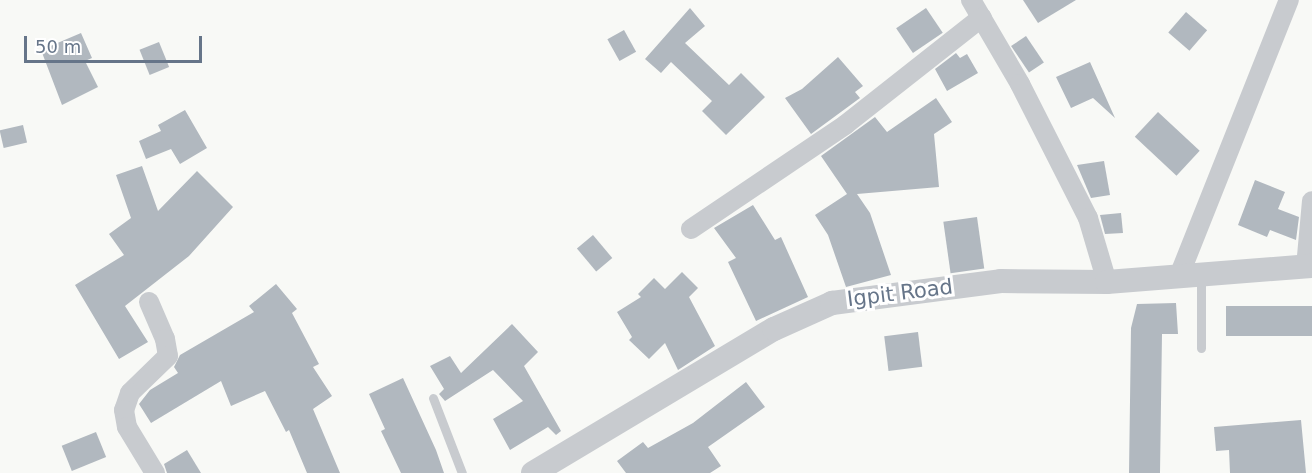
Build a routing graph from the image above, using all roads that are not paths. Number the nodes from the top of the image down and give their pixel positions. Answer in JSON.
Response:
{"nodes":[{"id":1,"x":971,"y":0,"type":"edge"},
{"id":2,"x":1289,"y":0,"type":"edge"},
{"id":3,"x":982,"y":17,"type":"junction"},
{"id":4,"x":1312,"y":201,"type":"edge"},
{"id":5,"x":691,"y":229,"type":"dead end"},
{"id":6,"x":1309,"y":266,"type":"edge"},
{"id":7,"x":1190,"y":276,"type":"junction"},
{"id":8,"x":1107,"y":282,"type":"junction"},
{"id":9,"x":149,"y":302,"type":"dead end"},
{"id":10,"x":1201,"y":348,"type":"dead end"},
{"id":11,"x":433,"y":398,"type":"dead end"},
{"id":12,"x":155,"y":473,"type":"edge"},
{"id":13,"x":462,"y":473,"type":"edge"},
{"id":14,"x":533,"y":473,"type":"edge"}],
"edges":[{"from":1,"to":3,"type":"street"},
{"from":2,"to":7,"type":"street"},
{"from":3,"to":5,"type":"street"},
{"from":3,"to":8,"type":"street"},
{"from":4,"to":6,"type":"street"},
{"from":6,"to":7,"type":"street","name":"Igpit Road"},
{"from":7,"to":8,"type":"street","name":"Igpit Road"},
{"from":7,"to":10,"type":"lane"},
{"from":8,"to":14,"type":"street","name":"Igpit Road"},
{"from":9,"to":12,"type":"street"},
{"from":11,"to":13,"type":"lane"}]}
